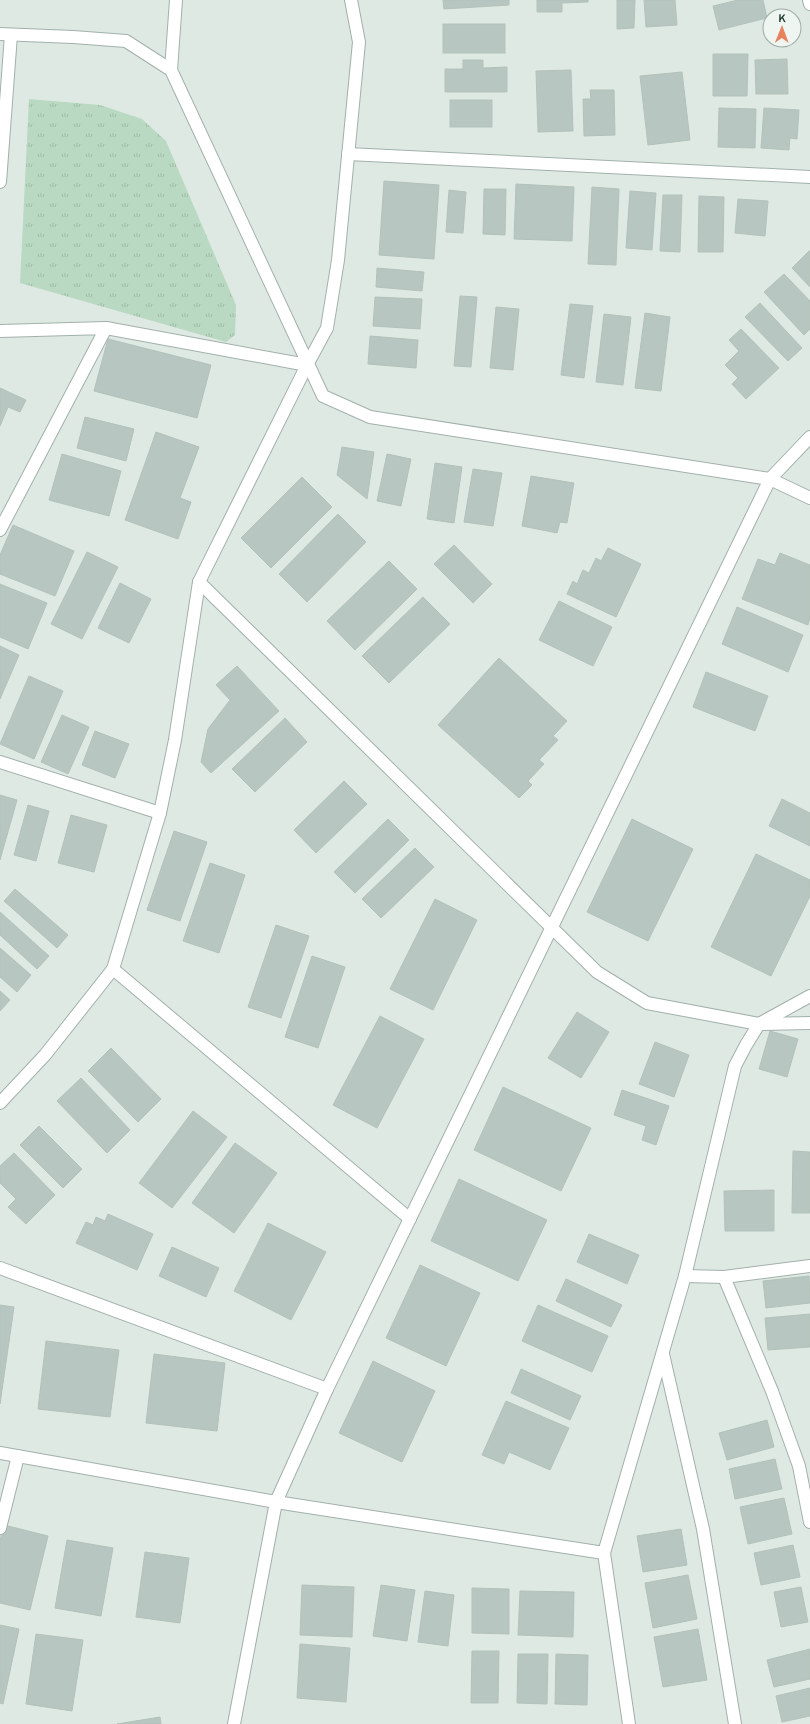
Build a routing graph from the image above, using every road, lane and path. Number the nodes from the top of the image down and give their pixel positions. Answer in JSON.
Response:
{"nodes":[{"id":1,"x":176,"y":0,"type":"edge"},
{"id":2,"x":351,"y":0,"type":"edge"},
{"id":3,"x":809,"y":0,"type":"edge"},
{"id":4,"x":810,"y":4,"type":"edge"},
{"id":5,"x":6,"y":34,"type":"edge"},
{"id":6,"x":171,"y":70,"type":"junction"},
{"id":7,"x":348,"y":154,"type":"junction"},
{"id":8,"x":810,"y":177,"type":"edge"},
{"id":9,"x":0,"y":182,"type":"edge"},
{"id":10,"x":106,"y":328,"type":"junction"},
{"id":11,"x":0,"y":332,"type":"edge"},
{"id":12,"x":307,"y":365,"type":"junction"},
{"id":13,"x":810,"y":437,"type":"edge"},
{"id":14,"x":770,"y":479,"type":"junction"},
{"id":15,"x":810,"y":498,"type":"edge"},
{"id":16,"x":0,"y":530,"type":"edge"},
{"id":17,"x":199,"y":582,"type":"junction"},
{"id":18,"x":0,"y":762,"type":"edge"},
{"id":19,"x":160,"y":813,"type":"junction"},
{"id":20,"x":551,"y":928,"type":"junction"},
{"id":21,"x":113,"y":969,"type":"junction"},
{"id":22,"x":810,"y":996,"type":"edge"},
{"id":23,"x":810,"y":1023,"type":"edge"},
{"id":24,"x":759,"y":1024,"type":"junction"},
{"id":25,"x":0,"y":1103,"type":"edge"},
{"id":26,"x":410,"y":1219,"type":"junction"},
{"id":27,"x":810,"y":1266,"type":"edge"},
{"id":28,"x":0,"y":1268,"type":"edge"},
{"id":29,"x":685,"y":1276,"type":"junction"},
{"id":30,"x":724,"y":1277,"type":"junction"},
{"id":31,"x":662,"y":1353,"type":"junction"},
{"id":32,"x":327,"y":1389,"type":"junction"},
{"id":33,"x":0,"y":1453,"type":"edge"},
{"id":34,"x":18,"y":1456,"type":"junction"},
{"id":35,"x":805,"y":1465,"type":"edge"},
{"id":36,"x":276,"y":1502,"type":"junction"},
{"id":37,"x":810,"y":1522,"type":"edge"},
{"id":38,"x":0,"y":1528,"type":"edge"},
{"id":39,"x":604,"y":1553,"type":"junction"},
{"id":40,"x":234,"y":1724,"type":"edge"},
{"id":41,"x":629,"y":1724,"type":"edge"},
{"id":42,"x":735,"y":1724,"type":"edge"}],
"edges":[{"from":1,"to":6,"type":"street"},
{"from":2,"to":7,"type":"street"},
{"from":3,"to":4,"type":"street"},
{"from":5,"to":6,"type":"street"},
{"from":5,"to":9,"type":"street"},
{"from":6,"to":12,"type":"street"},
{"from":7,"to":8,"type":"street"},
{"from":7,"to":12,"type":"street"},
{"from":10,"to":11,"type":"street"},
{"from":10,"to":12,"type":"street"},
{"from":10,"to":16,"type":"street"},
{"from":12,"to":14,"type":"street"},
{"from":12,"to":17,"type":"street"},
{"from":13,"to":14,"type":"street"},
{"from":14,"to":15,"type":"street"},
{"from":14,"to":20,"type":"street"},
{"from":17,"to":19,"type":"street"},
{"from":17,"to":20,"type":"street"},
{"from":18,"to":19,"type":"street"},
{"from":19,"to":21,"type":"street"},
{"from":20,"to":24,"type":"street"},
{"from":20,"to":26,"type":"street"},
{"from":21,"to":25,"type":"street"},
{"from":21,"to":26,"type":"street"},
{"from":22,"to":24,"type":"street"},
{"from":23,"to":24,"type":"street"},
{"from":24,"to":29,"type":"street"},
{"from":26,"to":32,"type":"street"},
{"from":27,"to":30,"type":"street"},
{"from":28,"to":32,"type":"street"},
{"from":29,"to":30,"type":"street"},
{"from":29,"to":31,"type":"street"},
{"from":30,"to":35,"type":"street"},
{"from":31,"to":39,"type":"street"},
{"from":31,"to":42,"type":"street"},
{"from":32,"to":36,"type":"street"},
{"from":33,"to":34,"type":"street"},
{"from":34,"to":36,"type":"street"},
{"from":34,"to":38,"type":"street"},
{"from":35,"to":37,"type":"street"},
{"from":36,"to":39,"type":"street"},
{"from":36,"to":40,"type":"street"},
{"from":39,"to":41,"type":"street"}]}
